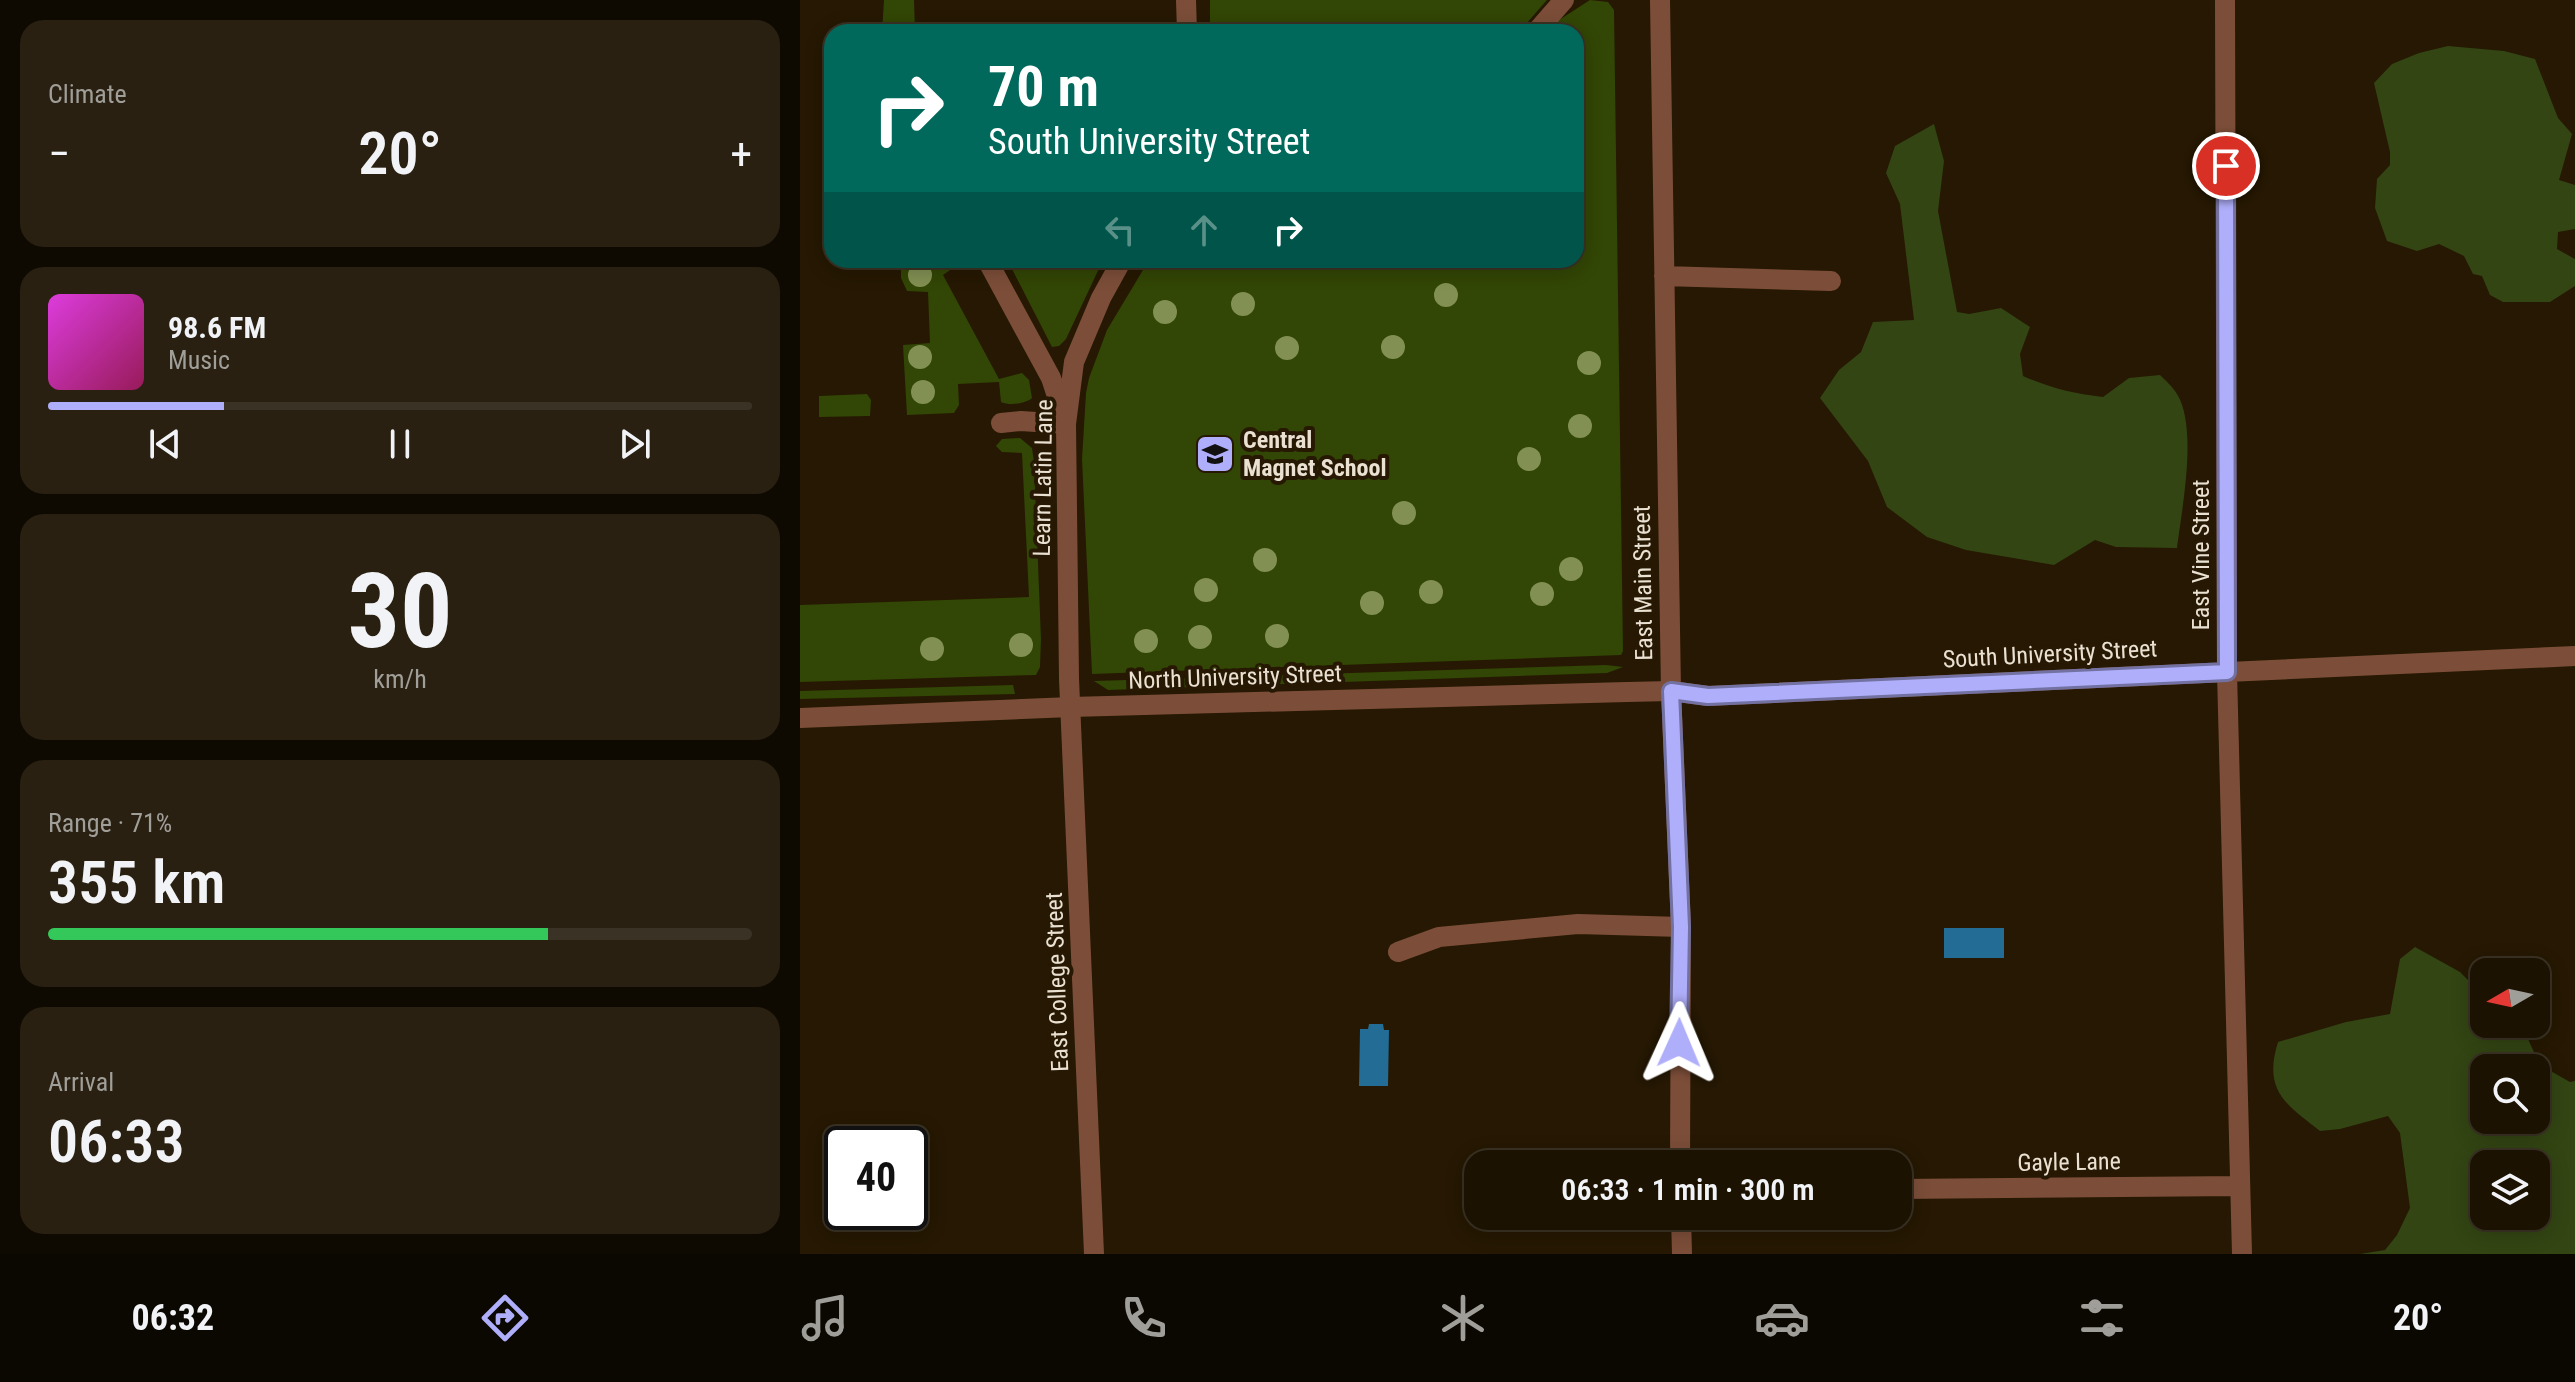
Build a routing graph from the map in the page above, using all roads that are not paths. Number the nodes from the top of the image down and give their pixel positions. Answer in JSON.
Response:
{"nodes":[{"id":1,"x":1186,"y":0,"type":"edge"},
{"id":2,"x":1564,"y":0,"type":"edge"},
{"id":3,"x":1660,"y":0,"type":"edge"},
{"id":4,"x":2225,"y":0,"type":"edge"},
{"id":5,"x":1187,"y":24,"type":"edge"},
{"id":6,"x":1543,"y":24,"type":"edge"},
{"id":7,"x":991,"y":268,"type":"edge"},
{"id":8,"x":1118,"y":268,"type":"edge"},
{"id":9,"x":1664,"y":276,"type":"junction"},
{"id":10,"x":1831,"y":281,"type":"dead end"},
{"id":11,"x":1001,"y":423,"type":"dead end"},
{"id":12,"x":1066,"y":424,"type":"junction"},
{"id":13,"x":2575,"y":656,"type":"edge"},
{"id":14,"x":2227,"y":672,"type":"junction"},
{"id":15,"x":1671,"y":691,"type":"junction"},
{"id":16,"x":1071,"y":707,"type":"junction"},
{"id":17,"x":800,"y":718,"type":"edge"},
{"id":18,"x":1681,"y":927,"type":"junction"},
{"id":19,"x":1398,"y":952,"type":"dead end"},
{"id":20,"x":1680,"y":1150,"type":"edge"},
{"id":21,"x":2240,"y":1186,"type":"junction"},
{"id":22,"x":1912,"y":1189,"type":"edge"},
{"id":23,"x":1681,"y":1230,"type":"edge"},
{"id":24,"x":1094,"y":1254,"type":"edge"},
{"id":25,"x":1682,"y":1254,"type":"edge"},
{"id":26,"x":2242,"y":1254,"type":"edge"}],
"edges":[{"from":1,"to":5,"type":"street"},
{"from":2,"to":6,"type":"street"},
{"from":3,"to":9,"type":"street","name":"East Main Street"},
{"from":4,"to":14,"type":"street","name":"East Vine Street"},
{"from":7,"to":12,"type":"street"},
{"from":8,"to":12,"type":"street","name":"Learn Latin Lane"},
{"from":9,"to":10,"type":"street"},
{"from":9,"to":15,"type":"street","name":"East Main Street"},
{"from":11,"to":12,"type":"street"},
{"from":12,"to":16,"type":"street","name":"Learn Latin Lane"},
{"from":13,"to":14,"type":"street","name":"South University Street"},
{"from":14,"to":15,"type":"street","name":"South University Street"},
{"from":14,"to":21,"type":"street","name":"East Vine Street"},
{"from":15,"to":16,"type":"street","name":"North University Street"},
{"from":15,"to":18,"type":"street","name":"East Main Street"},
{"from":16,"to":17,"type":"street","name":"North University Street"},
{"from":16,"to":24,"type":"street","name":"East College Street"},
{"from":18,"to":19,"type":"street"},
{"from":18,"to":20,"type":"street","name":"East Main Street"},
{"from":21,"to":22,"type":"street","name":"Gayle Lane"},
{"from":21,"to":26,"type":"street","name":"East Vine Street"},
{"from":23,"to":25,"type":"street"}]}
